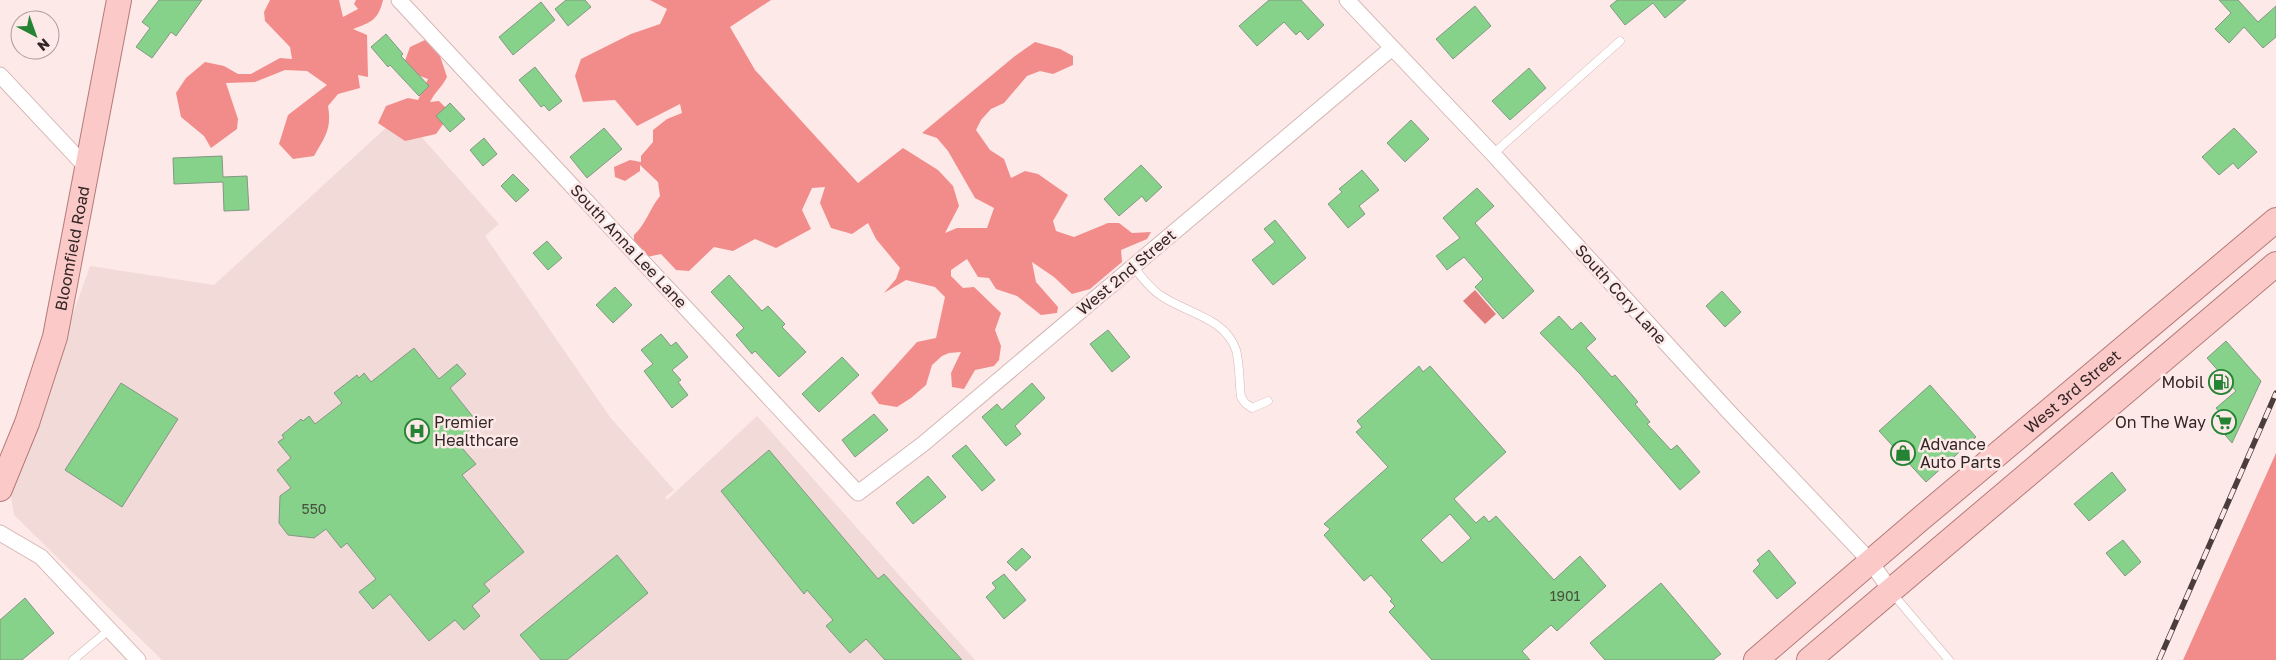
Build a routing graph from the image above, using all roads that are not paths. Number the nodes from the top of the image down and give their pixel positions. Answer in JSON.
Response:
{"nodes":[{"id":1,"x":119,"y":0,"type":"edge"},
{"id":2,"x":399,"y":0,"type":"edge"},
{"id":3,"x":1347,"y":0,"type":"edge"},
{"id":4,"x":1620,"y":41,"type":"dead end"},
{"id":5,"x":1392,"y":48,"type":"junction"},
{"id":6,"x":0,"y":75,"type":"edge"},
{"id":7,"x":1493,"y":154,"type":"junction"},
{"id":8,"x":88,"y":169,"type":"junction"},
{"id":9,"x":2276,"y":220,"type":"edge"},
{"id":10,"x":2276,"y":247,"type":"edge"},
{"id":11,"x":2276,"y":264,"type":"edge"},
{"id":12,"x":1133,"y":266,"type":"junction"},
{"id":13,"x":2207,"y":323,"type":"junction"},
{"id":14,"x":1268,"y":401,"type":"dead end"},
{"id":15,"x":0,"y":489,"type":"edge"},
{"id":16,"x":858,"y":494,"type":"joint"},
{"id":17,"x":0,"y":533,"type":"edge"},
{"id":18,"x":1870,"y":561,"type":"junction"},
{"id":19,"x":1890,"y":591,"type":"junction"},
{"id":20,"x":110,"y":630,"type":"junction"},
{"id":21,"x":73,"y":660,"type":"edge"},
{"id":22,"x":138,"y":660,"type":"edge"},
{"id":23,"x":1756,"y":660,"type":"edge"},
{"id":24,"x":1809,"y":660,"type":"edge"},
{"id":25,"x":1949,"y":660,"type":"edge"}],
"edges":[{"from":1,"to":8,"type":"main road","name":"Bloomfield Road"},
{"from":2,"to":16,"type":"street","name":"South Anna Lee Lane"},
{"from":3,"to":5,"type":"street","name":"South Cory Lane"},
{"from":4,"to":7,"type":"lane"},
{"from":5,"to":7,"type":"street","name":"South Cory Lane"},
{"from":5,"to":12,"type":"street","name":"West 2nd Street"},
{"from":6,"to":8,"type":"street"},
{"from":7,"to":18,"type":"street","name":"South Cory Lane"},
{"from":8,"to":15,"type":"main road","name":"Bloomfield Road"},
{"from":9,"to":18,"type":"main road","name":"West 3rd Street"},
{"from":10,"to":13,"type":"main road"},
{"from":11,"to":13,"type":"main road"},
{"from":12,"to":14,"type":"lane"},
{"from":12,"to":16,"type":"street","name":"West 2nd Street"},
{"from":13,"to":19,"type":"main road"},
{"from":17,"to":20,"type":"street"},
{"from":18,"to":19,"type":"street","name":"South Cory Lane"},
{"from":18,"to":23,"type":"main road","name":"West 3rd Street"},
{"from":19,"to":24,"type":"main road"},
{"from":19,"to":25,"type":"lane"},
{"from":20,"to":21,"type":"lane"},
{"from":20,"to":22,"type":"street"}]}
